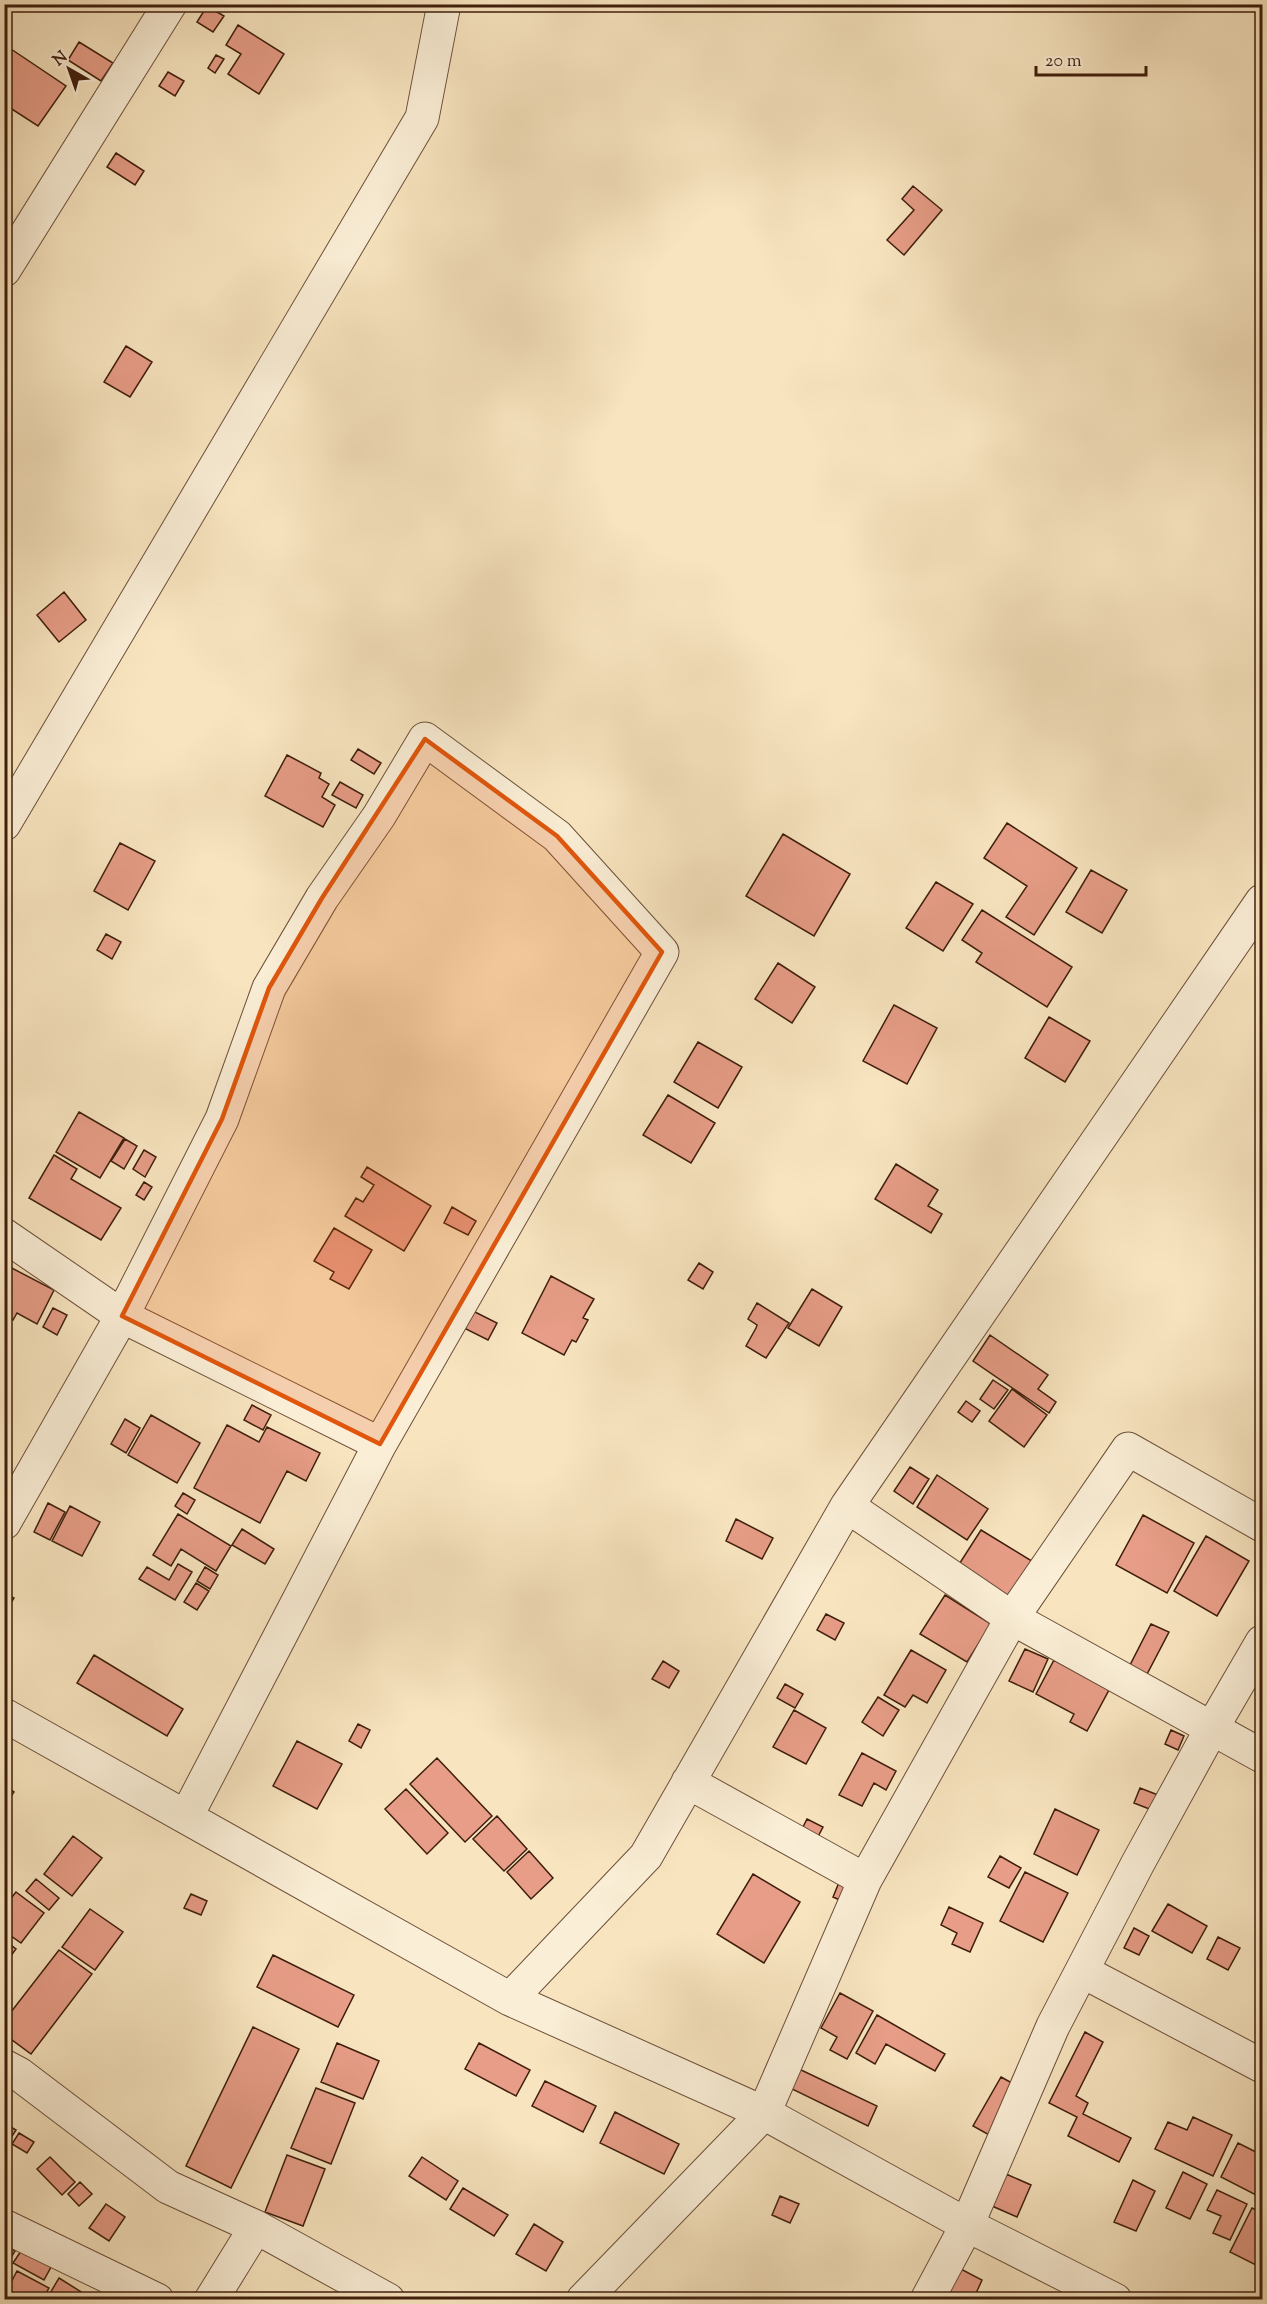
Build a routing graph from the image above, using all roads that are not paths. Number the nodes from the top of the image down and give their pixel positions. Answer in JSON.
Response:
{"nodes":[{"id":1,"x":170,"y":4,"type":"edge"},
{"id":2,"x":444,"y":4,"type":"edge"},
{"id":3,"x":4,"y":270,"type":"edge"},
{"id":4,"x":4,"y":824,"type":"edge"},
{"id":5,"x":1263,"y":901,"type":"edge"},
{"id":6,"x":4,"y":1235,"type":"edge"},
{"id":7,"x":122,"y":1316,"type":"junction"},
{"id":8,"x":380,"y":1444,"type":"junction"},
{"id":9,"x":847,"y":1506,"type":"junction"},
{"id":10,"x":4,"y":1522,"type":"edge"},
{"id":11,"x":1263,"y":1525,"type":"edge"},
{"id":12,"x":1012,"y":1618,"type":"junction"},
{"id":13,"x":1263,"y":1642,"type":"edge"},
{"id":14,"x":4,"y":1715,"type":"edge"},
{"id":15,"x":1212,"y":1728,"type":"junction"},
{"id":16,"x":1263,"y":1756,"type":"edge"},
{"id":17,"x":688,"y":1782,"type":"junction"},
{"id":18,"x":186,"y":1817,"type":"junction"},
{"id":19,"x":865,"y":1880,"type":"junction"},
{"id":20,"x":1082,"y":1971,"type":"junction"},
{"id":21,"x":510,"y":2000,"type":"junction"},
{"id":22,"x":4,"y":2066,"type":"edge"},
{"id":23,"x":1263,"y":2066,"type":"edge"},
{"id":24,"x":764,"y":2113,"type":"junction"},
{"id":25,"x":967,"y":2225,"type":"junction"},
{"id":26,"x":4,"y":2226,"type":"edge"},
{"id":27,"x":256,"y":2226,"type":"junction"},
{"id":28,"x":158,"y":2300,"type":"edge"},
{"id":29,"x":211,"y":2300,"type":"edge"},
{"id":30,"x":388,"y":2300,"type":"edge"},
{"id":31,"x":583,"y":2300,"type":"edge"},
{"id":32,"x":927,"y":2300,"type":"edge"},
{"id":33,"x":1115,"y":2300,"type":"edge"}],
"edges":[{"from":1,"to":3,"type":"street"},
{"from":2,"to":4,"type":"street"},
{"from":5,"to":9,"type":"street"},
{"from":6,"to":7,"type":"street"},
{"from":7,"to":8,"type":"street"},
{"from":7,"to":8,"type":"street"},
{"from":7,"to":10,"type":"street"},
{"from":8,"to":18,"type":"street"},
{"from":9,"to":12,"type":"street"},
{"from":9,"to":17,"type":"street"},
{"from":11,"to":12,"type":"street"},
{"from":12,"to":15,"type":"street"},
{"from":12,"to":19,"type":"street"},
{"from":13,"to":15,"type":"street"},
{"from":14,"to":18,"type":"street"},
{"from":15,"to":16,"type":"street"},
{"from":15,"to":20,"type":"street"},
{"from":17,"to":19,"type":"street"},
{"from":17,"to":21,"type":"street"},
{"from":18,"to":21,"type":"street"},
{"from":19,"to":24,"type":"street"},
{"from":20,"to":23,"type":"street"},
{"from":20,"to":25,"type":"street"},
{"from":21,"to":24,"type":"street"},
{"from":22,"to":27,"type":"street"},
{"from":24,"to":25,"type":"street"},
{"from":24,"to":31,"type":"street"},
{"from":25,"to":32,"type":"street"},
{"from":25,"to":33,"type":"street"},
{"from":26,"to":28,"type":"street"},
{"from":27,"to":29,"type":"street"},
{"from":27,"to":30,"type":"street"}]}
